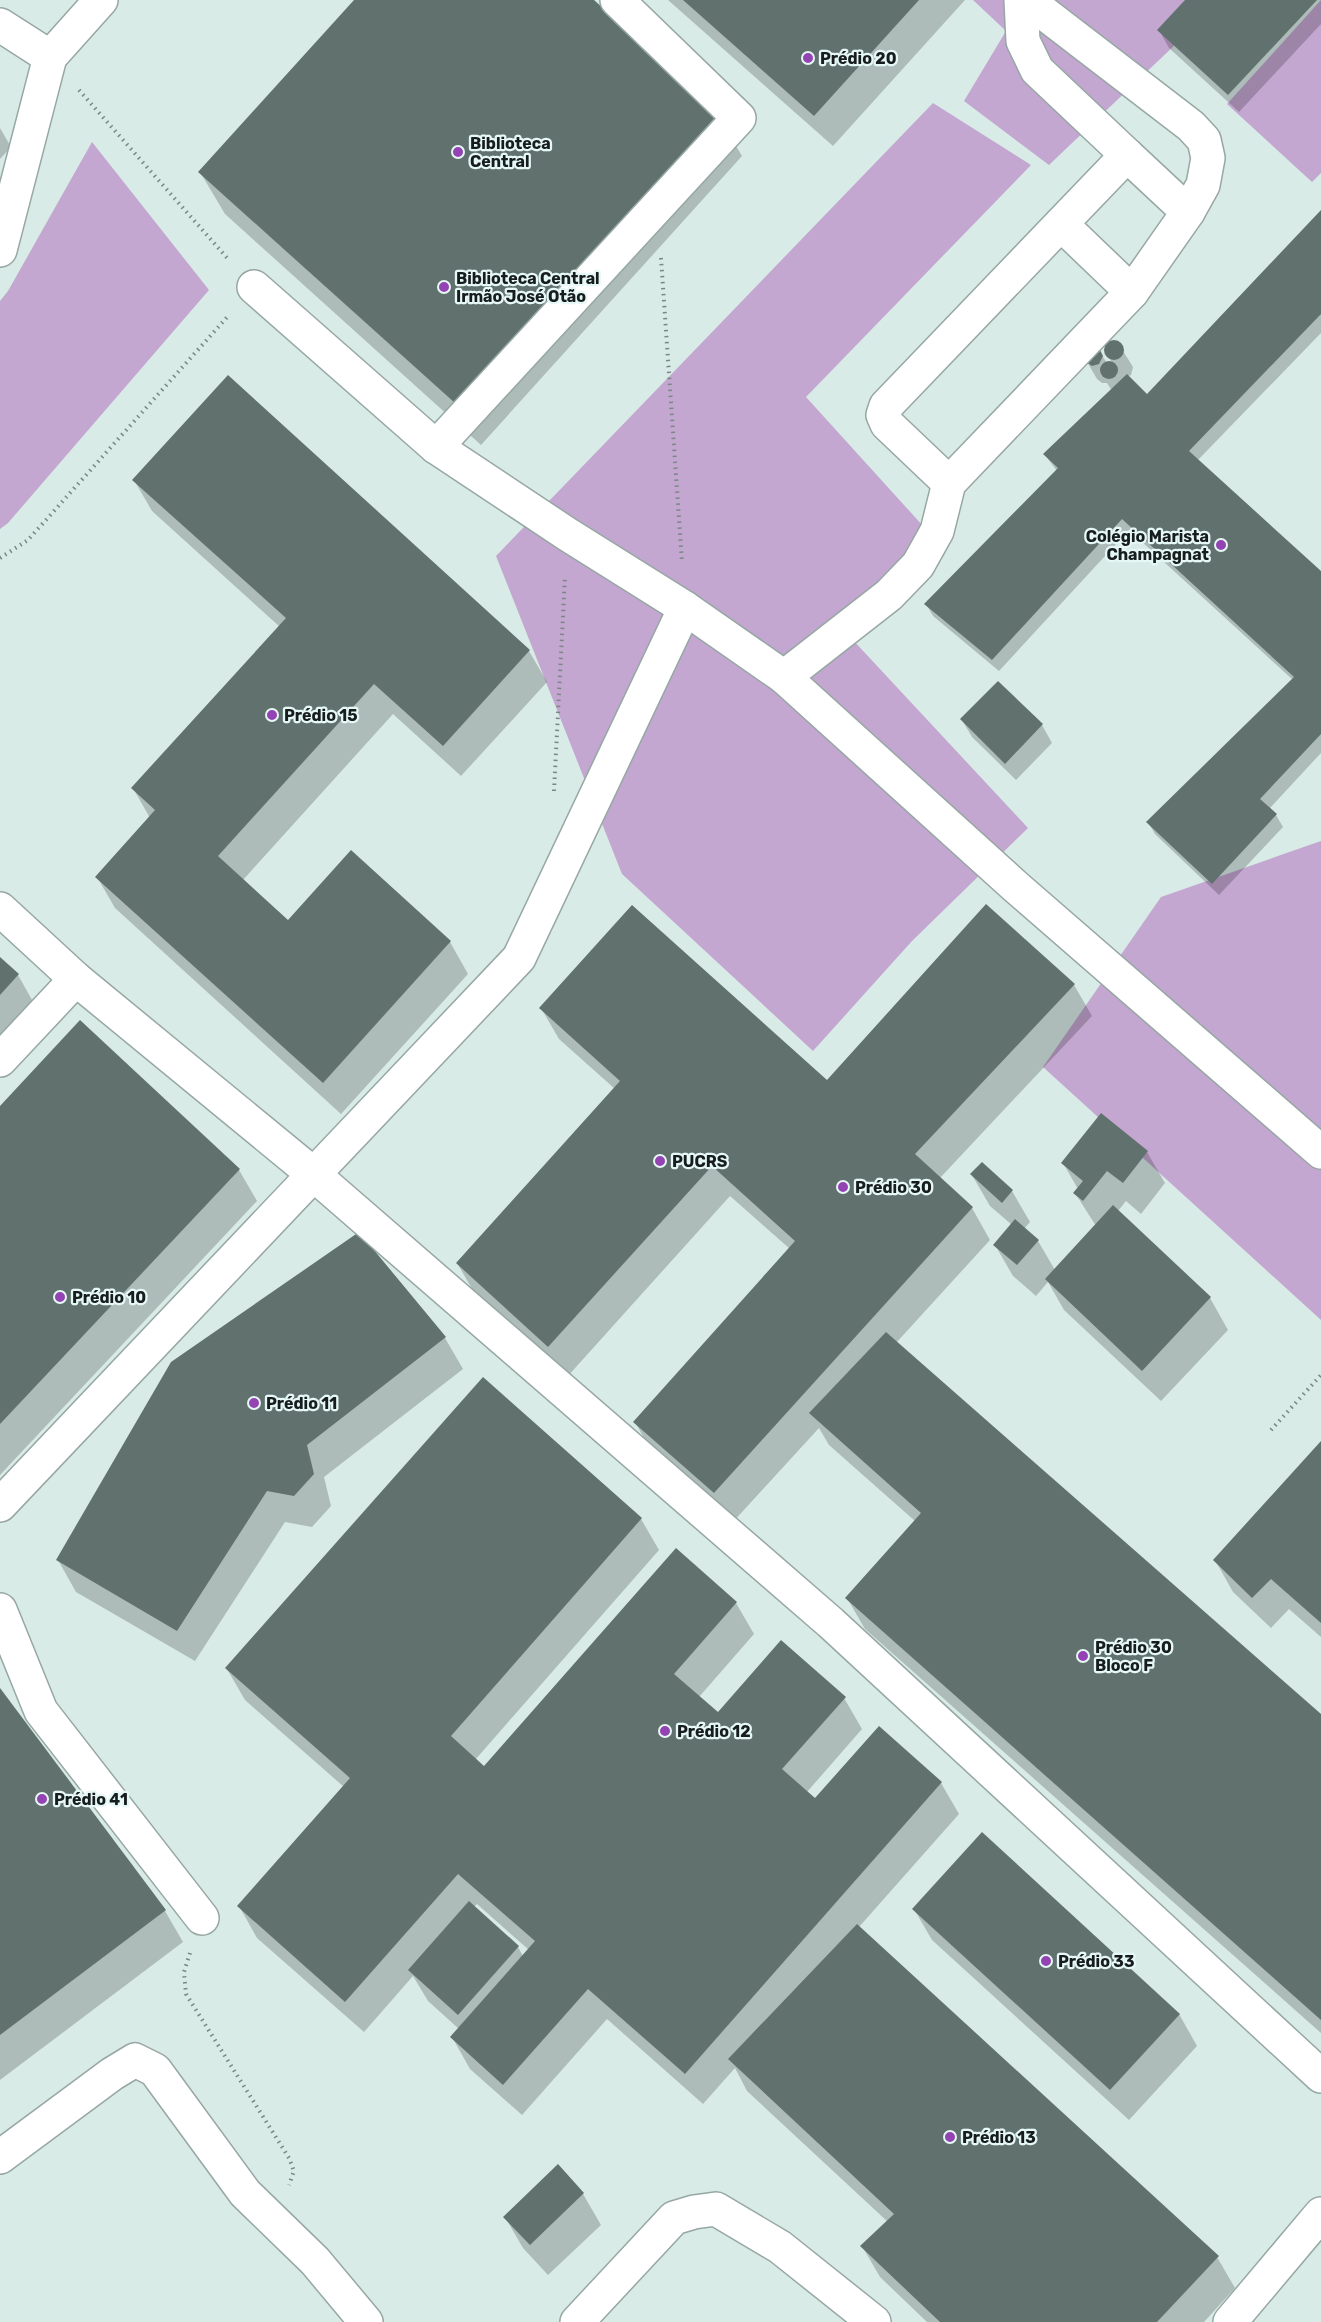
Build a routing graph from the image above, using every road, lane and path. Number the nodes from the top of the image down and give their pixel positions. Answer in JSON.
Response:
{"nodes":[{"id":1,"x":101,"y":0,"type":"edge"},
{"id":2,"x":617,"y":0,"type":"edge"},
{"id":3,"x":1022,"y":0,"type":"edge"},
{"id":4,"x":1027,"y":0,"type":"edge"},
{"id":5,"x":0,"y":25,"type":"edge"},
{"id":6,"x":50,"y":57,"type":"junction"},
{"id":7,"x":1127,"y":155,"type":"junction"},
{"id":8,"x":657,"y":207,"type":"junction"},
{"id":9,"x":1188,"y":212,"type":"junction"},
{"id":10,"x":1061,"y":224,"type":"junction"},
{"id":11,"x":0,"y":250,"type":"edge"},
{"id":12,"x":254,"y":287,"type":"junction"},
{"id":13,"x":1132,"y":292,"type":"junction"},
{"id":14,"x":436,"y":447,"type":"junction"},
{"id":15,"x":949,"y":483,"type":"junction"},
{"id":16,"x":567,"y":534,"type":"junction"},
{"id":17,"x":0,"y":558,"type":"edge"},
{"id":18,"x":685,"y":608,"type":"junction"},
{"id":19,"x":784,"y":677,"type":"junction"},
{"id":20,"x":554,"y":798,"type":"dead end"},
{"id":21,"x":0,"y":909,"type":"edge"},
{"id":22,"x":76,"y":979,"type":"junction"},
{"id":23,"x":0,"y":1060,"type":"edge"},
{"id":24,"x":1321,"y":1152,"type":"edge"},
{"id":25,"x":312,"y":1173,"type":"junction"},
{"id":26,"x":1321,"y":1376,"type":"edge"},
{"id":27,"x":1272,"y":1430,"type":"dead end"},
{"id":28,"x":0,"y":1505,"type":"edge"},
{"id":29,"x":0,"y":1610,"type":"edge"},
{"id":30,"x":201,"y":1918,"type":"joint"},
{"id":31,"x":1321,"y":2076,"type":"edge"},
{"id":32,"x":0,"y":2157,"type":"edge"},
{"id":33,"x":245,"y":2193,"type":"junction"},
{"id":34,"x":1321,"y":2214,"type":"edge"},
{"id":35,"x":366,"y":2322,"type":"edge"},
{"id":36,"x":577,"y":2322,"type":"edge"},
{"id":37,"x":874,"y":2322,"type":"edge"},
{"id":38,"x":1230,"y":2322,"type":"edge"}],
"edges":[{"from":1,"to":6,"type":"street"},
{"from":2,"to":8,"type":"street"},
{"from":3,"to":7,"type":"street"},
{"from":4,"to":9,"type":"street"},
{"from":5,"to":6,"type":"street"},
{"from":6,"to":11,"type":"street"},
{"from":6,"to":12,"type":"path"},
{"from":7,"to":9,"type":"street"},
{"from":7,"to":10,"type":"street"},
{"from":8,"to":14,"type":"street"},
{"from":8,"to":18,"type":"path"},
{"from":9,"to":13,"type":"street"},
{"from":10,"to":13,"type":"street"},
{"from":10,"to":15,"type":"street"},
{"from":12,"to":14,"type":"street"},
{"from":12,"to":17,"type":"path"},
{"from":13,"to":15,"type":"street"},
{"from":14,"to":16,"type":"street"},
{"from":15,"to":19,"type":"street"},
{"from":16,"to":18,"type":"street"},
{"from":16,"to":20,"type":"path"},
{"from":18,"to":19,"type":"street"},
{"from":18,"to":25,"type":"street"},
{"from":19,"to":24,"type":"street"},
{"from":21,"to":22,"type":"street"},
{"from":22,"to":23,"type":"street"},
{"from":22,"to":25,"type":"street"},
{"from":25,"to":28,"type":"street"},
{"from":25,"to":31,"type":"street"},
{"from":26,"to":27,"type":"path"},
{"from":29,"to":30,"type":"street"},
{"from":30,"to":33,"type":"path"},
{"from":32,"to":33,"type":"street"},
{"from":33,"to":35,"type":"street"},
{"from":34,"to":38,"type":"street"},
{"from":36,"to":37,"type":"street"}]}
